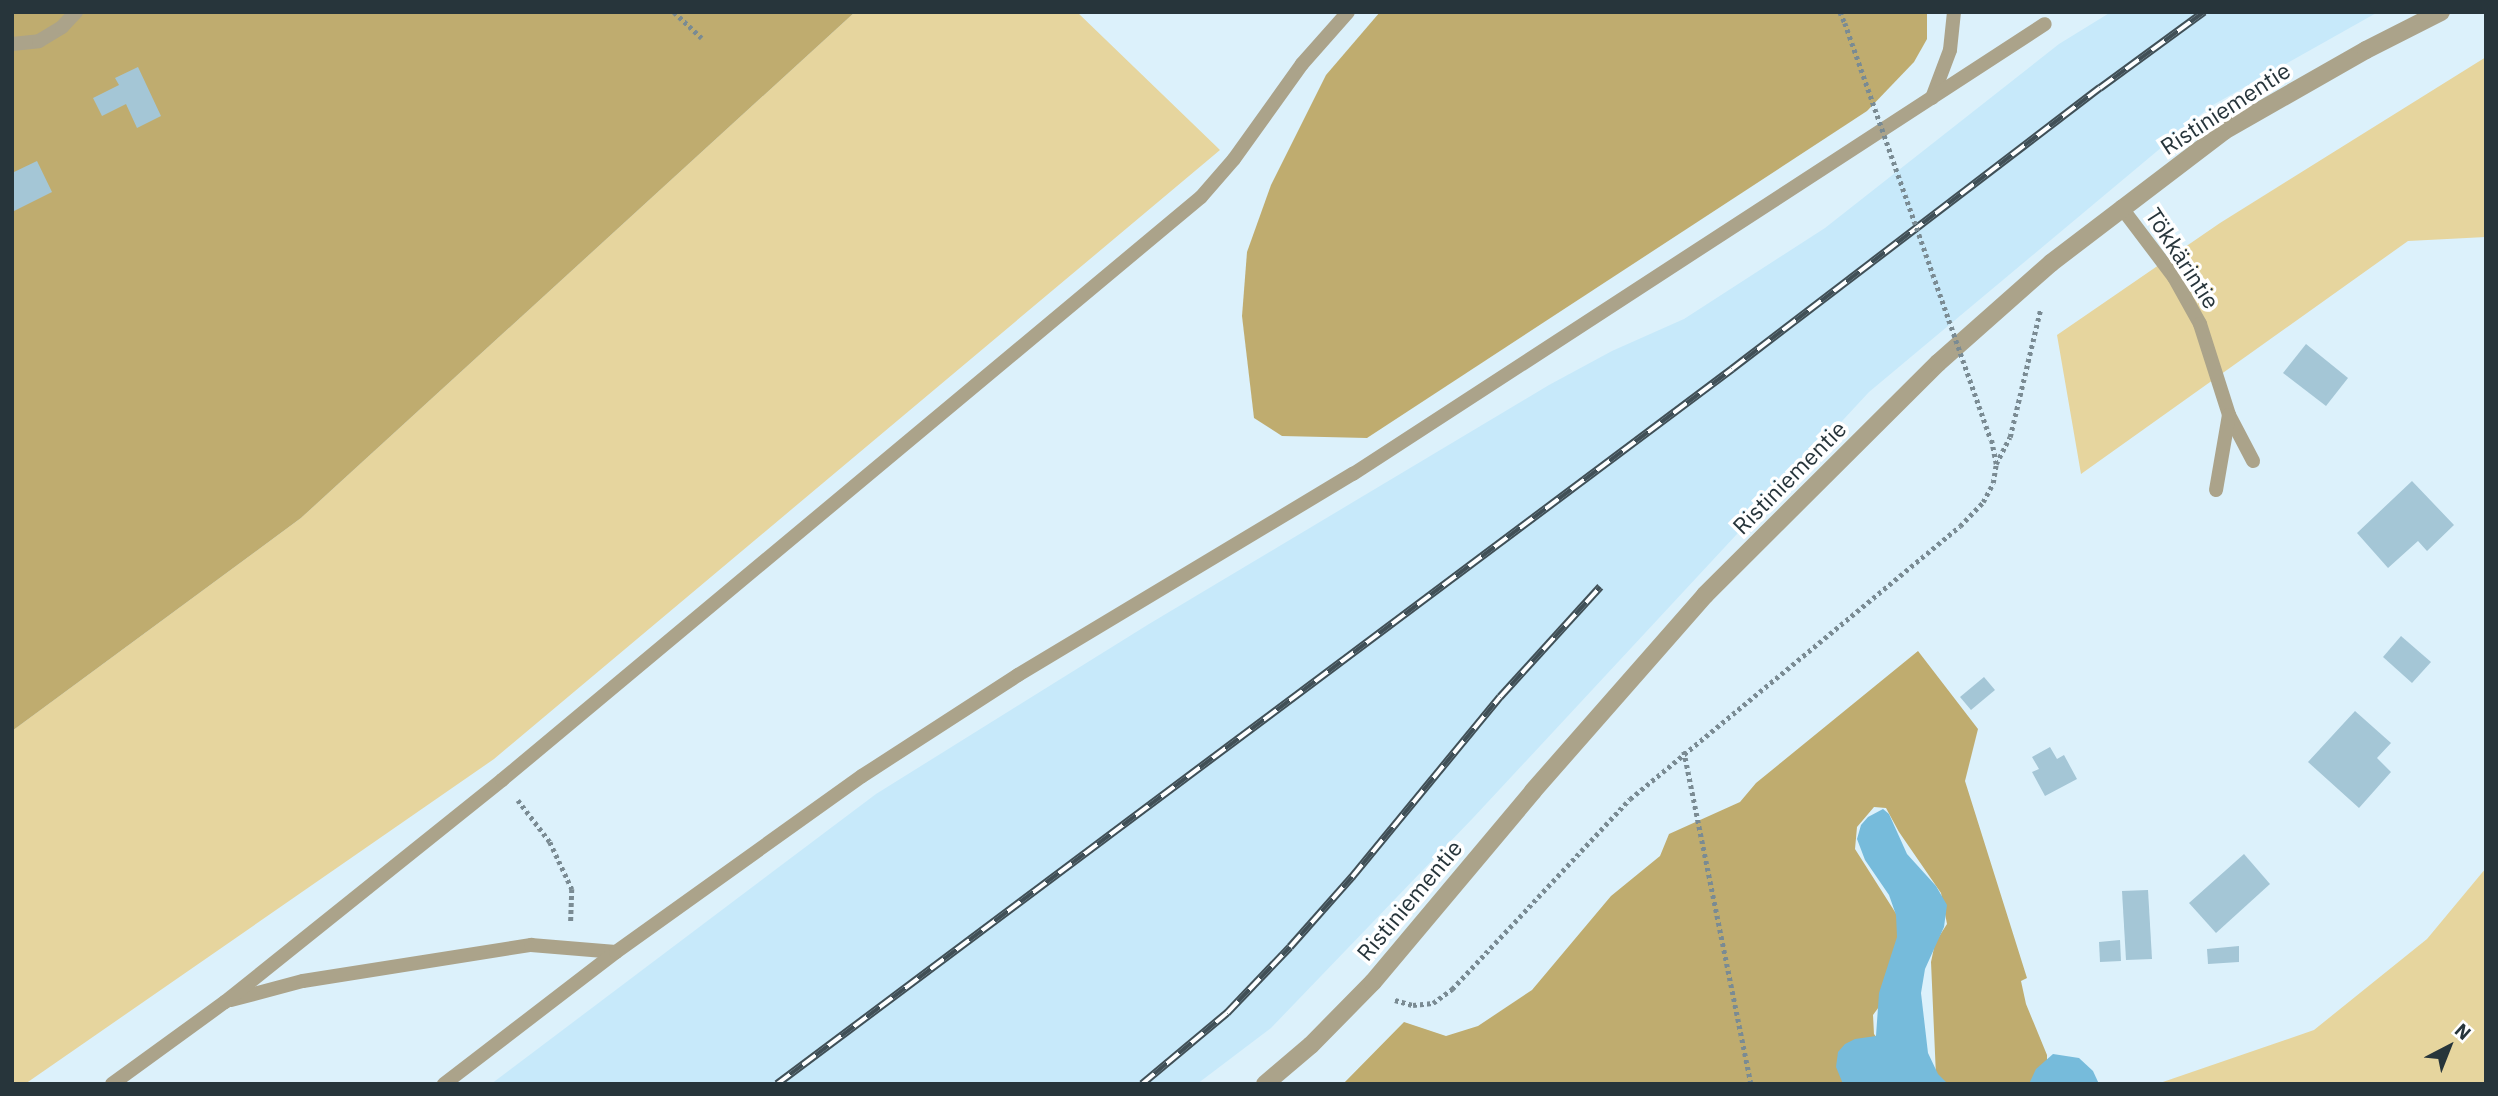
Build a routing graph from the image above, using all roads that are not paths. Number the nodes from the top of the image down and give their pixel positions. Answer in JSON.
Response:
{"nodes":[{"id":1,"x":76,"y":12,"type":"edge"},
{"id":2,"x":1348,"y":12,"type":"edge"},
{"id":3,"x":1954,"y":12,"type":"edge"},
{"id":4,"x":2441,"y":12,"type":"edge"},
{"id":5,"x":2045,"y":24,"type":"dead end"},
{"id":6,"x":12,"y":44,"type":"edge"},
{"id":7,"x":1932,"y":98,"type":"junction"},
{"id":8,"x":2122,"y":207,"type":"junction"},
{"id":9,"x":2229,"y":415,"type":"junction"},
{"id":10,"x":2253,"y":461,"type":"dead end"},
{"id":11,"x":2216,"y":490,"type":"dead end"},
{"id":12,"x":616,"y":952,"type":"junction"},
{"id":13,"x":225,"y":1002,"type":"junction"},
{"id":14,"x":112,"y":1084,"type":"edge"},
{"id":15,"x":444,"y":1084,"type":"edge"},
{"id":16,"x":1265,"y":1084,"type":"edge"}],
"edges":[{"from":1,"to":6,"type":"lane"},
{"from":2,"to":13,"type":"lane"},
{"from":3,"to":7,"type":"lane"},
{"from":4,"to":8,"type":"street","name":"Ristiniementie"},
{"from":5,"to":7,"type":"lane"},
{"from":7,"to":12,"type":"lane"},
{"from":8,"to":9,"type":"lane","name":"Tökkärintie"},
{"from":8,"to":16,"type":"street","name":"Ristiniementie"},
{"from":9,"to":10,"type":"lane","name":"Tökkärintie"},
{"from":9,"to":11,"type":"lane","name":"Tökkärintie"},
{"from":12,"to":13,"type":"lane"},
{"from":12,"to":15,"type":"lane"},
{"from":13,"to":14,"type":"lane"}]}
